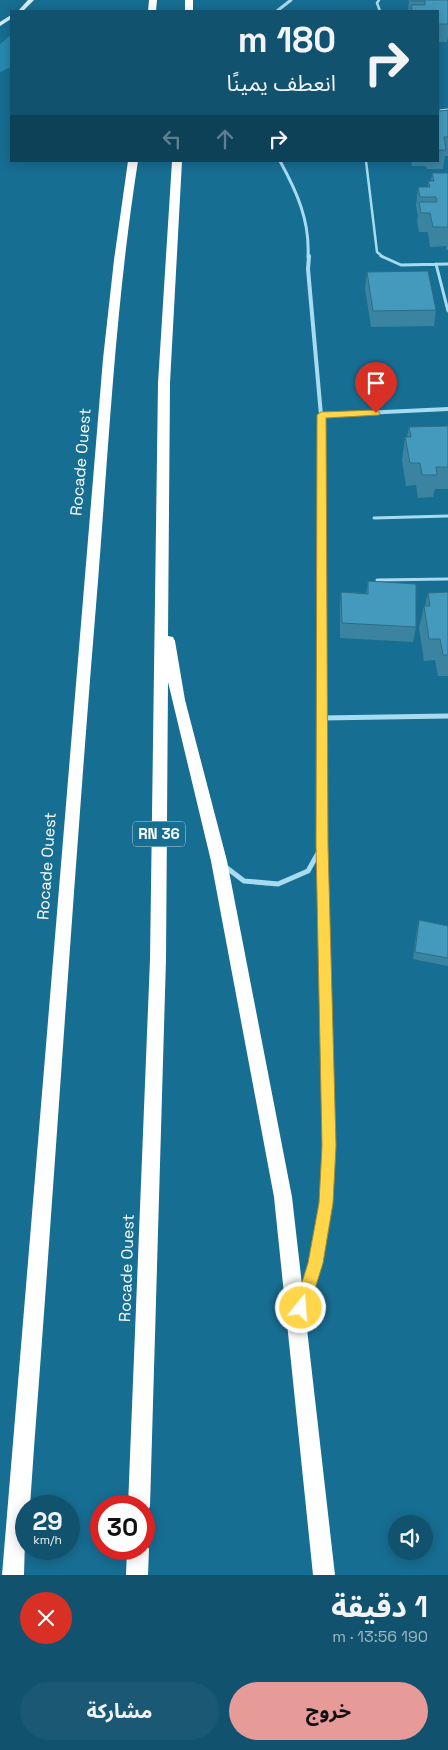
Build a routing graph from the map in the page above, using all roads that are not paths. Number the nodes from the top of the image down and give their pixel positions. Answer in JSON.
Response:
{"nodes":[{"id":1,"x":31,"y":0,"type":"edge"},
{"id":2,"x":290,"y":0,"type":"edge"},
{"id":3,"x":21,"y":10,"type":"edge"},
{"id":4,"x":278,"y":10,"type":"edge"},
{"id":5,"x":133,"y":162,"type":"edge"},
{"id":6,"x":177,"y":162,"type":"edge"},
{"id":7,"x":281,"y":162,"type":"edge"},
{"id":8,"x":366,"y":162,"type":"edge"},
{"id":9,"x":436,"y":264,"type":"junction"},
{"id":10,"x":448,"y":264,"type":"edge"},
{"id":11,"x":446,"y":298,"type":"edge"},
{"id":12,"x":448,"y":311,"type":"edge"},
{"id":13,"x":448,"y":409,"type":"edge"},
{"id":14,"x":321,"y":415,"type":"junction"},
{"id":15,"x":448,"y":516,"type":"edge"},
{"id":16,"x":374,"y":518,"type":"dead end"},
{"id":17,"x":448,"y":579,"type":"edge"},
{"id":18,"x":377,"y":580,"type":"edge"},
{"id":19,"x":162,"y":599,"type":"junction"},
{"id":20,"x":448,"y":716,"type":"edge"},
{"id":21,"x":322,"y":718,"type":"junction"},
{"id":22,"x":322,"y":845,"type":"junction"},
{"id":23,"x":218,"y":861,"type":"junction"},
{"id":24,"x":297,"y":1323,"type":"junction"},
{"id":25,"x":139,"y":1495,"type":"edge"},
{"id":26,"x":138,"y":1560,"type":"edge"},
{"id":27,"x":13,"y":1575,"type":"edge"},
{"id":28,"x":137,"y":1575,"type":"edge"},
{"id":29,"x":324,"y":1575,"type":"edge"}],
"edges":[{"from":1,"to":3,"type":"street"},
{"from":2,"to":4,"type":"street"},
{"from":5,"to":27,"type":"highway","name":"Rocade Ouest"},
{"from":6,"to":19,"type":"highway","name":"Rocade Ouest","number":"RN 36"},
{"from":7,"to":14,"type":"street"},
{"from":8,"to":9,"type":"lane"},
{"from":9,"to":10,"type":"lane"},
{"from":9,"to":11,"type":"lane"},
{"from":11,"to":12,"type":"lane"},
{"from":13,"to":14,"type":"street"},
{"from":14,"to":21,"type":"street"},
{"from":15,"to":16,"type":"lane"},
{"from":17,"to":18,"type":"lane"},
{"from":19,"to":23,"type":"highway"},
{"from":19,"to":25,"type":"highway","name":"Rocade Ouest","number":"RN 36"},
{"from":20,"to":21,"type":"street"},
{"from":21,"to":22,"type":"street"},
{"from":22,"to":23,"type":"street"},
{"from":22,"to":24,"type":"street"},
{"from":23,"to":24,"type":"highway"},
{"from":24,"to":29,"type":"highway"},
{"from":26,"to":28,"type":"highway"}]}
